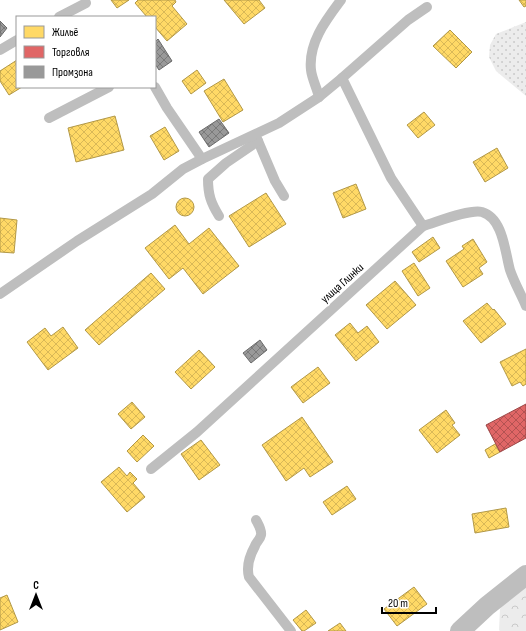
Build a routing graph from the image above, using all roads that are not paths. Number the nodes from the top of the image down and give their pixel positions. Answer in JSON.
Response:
{"nodes":[{"id":1,"x":341,"y":0,"type":"edge"},
{"id":2,"x":86,"y":3,"type":"dead end"},
{"id":3,"x":427,"y":7,"type":"dead end"},
{"id":4,"x":61,"y":16,"type":"edge"},
{"id":5,"x":16,"y":41,"type":"edge"},
{"id":6,"x":0,"y":50,"type":"edge"},
{"id":7,"x":342,"y":78,"type":"junction"},
{"id":8,"x":107,"y":88,"type":"edge"},
{"id":9,"x":156,"y":88,"type":"edge"},
{"id":10,"x":319,"y":97,"type":"junction"},
{"id":11,"x":49,"y":118,"type":"dead end"},
{"id":12,"x":257,"y":138,"type":"junction"},
{"id":13,"x":202,"y":158,"type":"junction"},
{"id":14,"x":284,"y":196,"type":"dead end"},
{"id":15,"x":219,"y":216,"type":"dead end"},
{"id":16,"x":423,"y":226,"type":"junction"},
{"id":17,"x":0,"y":294,"type":"edge"},
{"id":18,"x":526,"y":306,"type":"edge"},
{"id":19,"x":151,"y":469,"type":"dead end"},
{"id":20,"x":256,"y":520,"type":"dead end"},
{"id":21,"x":526,"y":575,"type":"edge"},
{"id":22,"x":291,"y":631,"type":"edge"},
{"id":23,"x":460,"y":631,"type":"edge"}],
"edges":[{"from":1,"to":10,"type":"lane"},
{"from":2,"to":4,"type":"lane"},
{"from":3,"to":7,"type":"lane"},
{"from":5,"to":6,"type":"lane"},
{"from":7,"to":10,"type":"lane"},
{"from":7,"to":16,"type":"lane"},
{"from":8,"to":11,"type":"lane"},
{"from":9,"to":13,"type":"lane"},
{"from":10,"to":12,"type":"lane"},
{"from":12,"to":13,"type":"lane"},
{"from":12,"to":14,"type":"lane"},
{"from":12,"to":15,"type":"lane"},
{"from":13,"to":17,"type":"lane"},
{"from":16,"to":18,"type":"lane","name":"улица Глинки"},
{"from":16,"to":19,"type":"lane","name":"улица Глинки"},
{"from":20,"to":22,"type":"lane"},
{"from":21,"to":23,"type":"street"}]}
